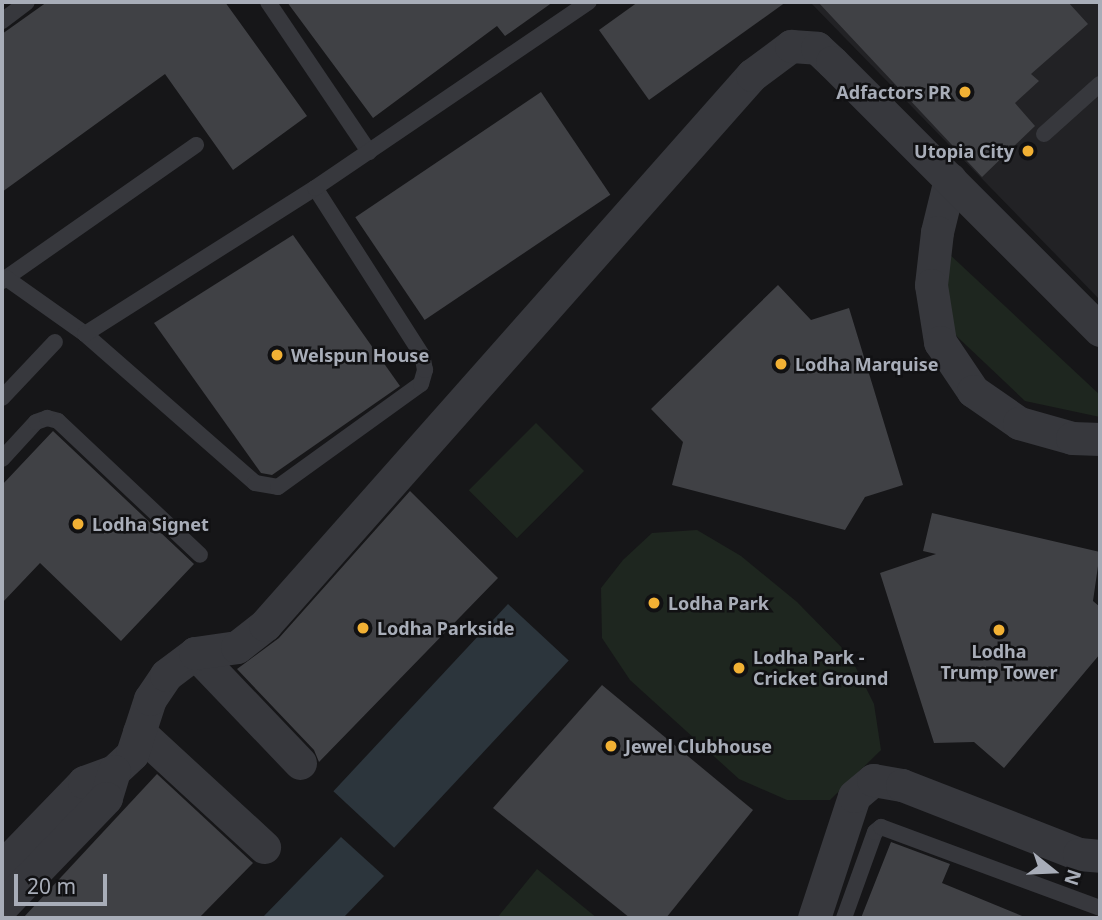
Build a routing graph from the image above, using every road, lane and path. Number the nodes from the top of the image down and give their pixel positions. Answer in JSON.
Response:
{"nodes":[{"id":1,"x":27,"y":2,"type":"edge"},
{"id":2,"x":268,"y":2,"type":"edge"},
{"id":3,"x":589,"y":2,"type":"edge"},
{"id":4,"x":2,"y":21,"type":"edge"},
{"id":5,"x":1100,"y":84,"type":"edge"},
{"id":6,"x":1044,"y":134,"type":"dead end"},
{"id":7,"x":196,"y":145,"type":"dead end"},
{"id":8,"x":369,"y":152,"type":"junction"},
{"id":9,"x":950,"y":179,"type":"junction"},
{"id":10,"x":315,"y":188,"type":"junction"},
{"id":11,"x":4,"y":279,"type":"edge"},
{"id":12,"x":1100,"y":330,"type":"edge"},
{"id":13,"x":85,"y":334,"type":"junction"},
{"id":14,"x":55,"y":342,"type":"dead end"},
{"id":15,"x":2,"y":398,"type":"edge"},
{"id":16,"x":1100,"y":439,"type":"edge"},
{"id":17,"x":2,"y":459,"type":"edge"},
{"id":18,"x":200,"y":555,"type":"dead end"},
{"id":19,"x":195,"y":653,"type":"junction"},
{"id":20,"x":139,"y":732,"type":"junction"},
{"id":21,"x":300,"y":763,"type":"dead end"},
{"id":22,"x":114,"y":771,"type":"junction"},
{"id":23,"x":264,"y":847,"type":"dead end"},
{"id":24,"x":1100,"y":856,"type":"edge"},
{"id":25,"x":2,"y":867,"type":"edge"},
{"id":26,"x":2,"y":906,"type":"edge"},
{"id":27,"x":1100,"y":908,"type":"edge"},
{"id":28,"x":814,"y":918,"type":"edge"},
{"id":29,"x":844,"y":918,"type":"edge"}],
"edges":[{"from":1,"to":4,"type":"lane"},
{"from":2,"to":8,"type":"lane"},
{"from":3,"to":8,"type":"lane"},
{"from":5,"to":6,"type":"lane"},
{"from":7,"to":11,"type":"lane"},
{"from":8,"to":10,"type":"lane"},
{"from":9,"to":12,"type":"street"},
{"from":9,"to":16,"type":"street"},
{"from":9,"to":19,"type":"street"},
{"from":10,"to":13,"type":"lane"},
{"from":10,"to":13,"type":"lane"},
{"from":11,"to":13,"type":"lane"},
{"from":14,"to":15,"type":"lane"},
{"from":17,"to":18,"type":"lane"},
{"from":19,"to":20,"type":"street"},
{"from":19,"to":21,"type":"street"},
{"from":20,"to":22,"type":"street"},
{"from":20,"to":23,"type":"street"},
{"from":22,"to":25,"type":"street"},
{"from":22,"to":26,"type":"street"},
{"from":24,"to":28,"type":"street"},
{"from":27,"to":29,"type":"lane"}]}
